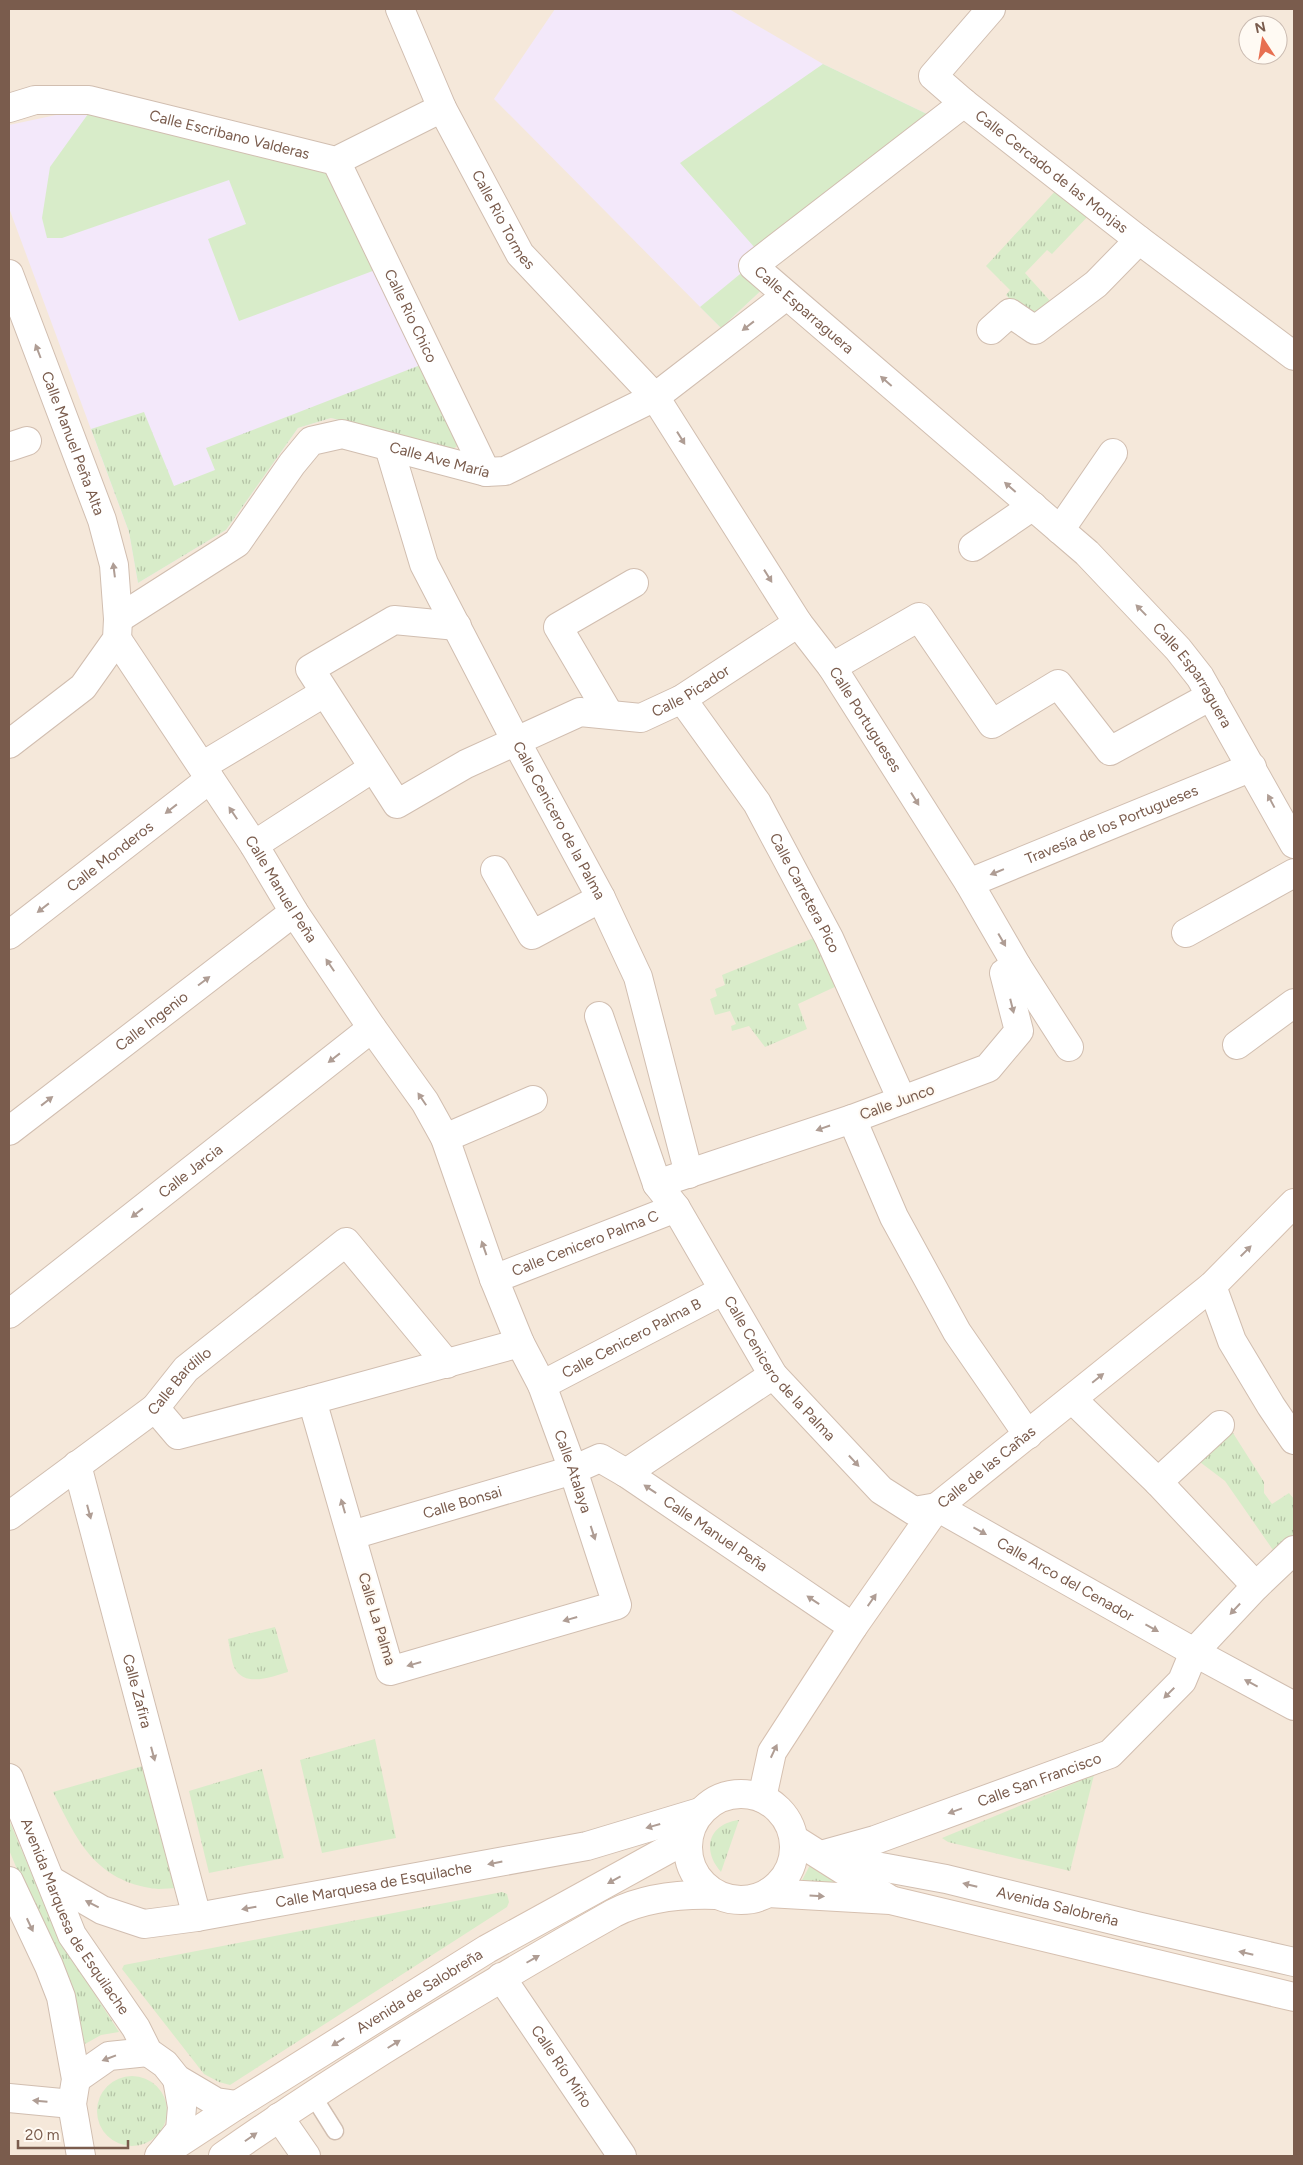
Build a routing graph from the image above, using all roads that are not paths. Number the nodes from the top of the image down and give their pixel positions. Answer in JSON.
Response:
{"nodes":[{"id":1,"x":400,"y":9,"type":"edge"},
{"id":2,"x":991,"y":9,"type":"edge"},
{"id":3,"x":964,"y":104,"type":"junction"},
{"id":4,"x":9,"y":108,"type":"edge"},
{"id":5,"x":442,"y":108,"type":"junction"},
{"id":6,"x":336,"y":161,"type":"junction"},
{"id":7,"x":1139,"y":240,"type":"junction"},
{"id":8,"x":9,"y":274,"type":"edge"},
{"id":9,"x":786,"y":296,"type":"junction"},
{"id":10,"x":990,"y":330,"type":"dead end"},
{"id":11,"x":1294,"y":356,"type":"edge"},
{"id":12,"x":655,"y":397,"type":"junction"},
{"id":13,"x":389,"y":447,"type":"junction"},
{"id":14,"x":1113,"y":453,"type":"dead end"},
{"id":15,"x":486,"y":472,"type":"junction"},
{"id":16,"x":1033,"y":506,"type":"junction"},
{"id":17,"x":1060,"y":530,"type":"junction"},
{"id":18,"x":973,"y":546,"type":"dead end"},
{"id":19,"x":634,"y":583,"type":"dead end"},
{"id":20,"x":798,"y":623,"type":"junction"},
{"id":21,"x":457,"y":626,"type":"junction"},
{"id":22,"x":117,"y":629,"type":"junction"},
{"id":23,"x":832,"y":667,"type":"junction"},
{"id":24,"x":324,"y":693,"type":"junction"},
{"id":25,"x":1211,"y":696,"type":"junction"},
{"id":26,"x":682,"y":699,"type":"junction"},
{"id":27,"x":609,"y":714,"type":"junction"},
{"id":28,"x":517,"y":743,"type":"junction"},
{"id":29,"x":9,"y":744,"type":"edge"},
{"id":30,"x":1252,"y":766,"type":"junction"},
{"id":31,"x":373,"y":768,"type":"junction"},
{"id":32,"x":206,"y":773,"type":"junction"},
{"id":33,"x":1294,"y":844,"type":"edge"},
{"id":34,"x":254,"y":845,"type":"junction"},
{"id":35,"x":495,"y":870,"type":"dead end"},
{"id":36,"x":1294,"y":873,"type":"edge"},
{"id":37,"x":969,"y":884,"type":"junction"},
{"id":38,"x":601,"y":898,"type":"junction"},
{"id":39,"x":294,"y":912,"type":"junction"},
{"id":40,"x":1186,"y":933,"type":"dead end"},
{"id":41,"x":9,"y":935,"type":"edge"},
{"id":42,"x":1018,"y":966,"type":"junction"},
{"id":43,"x":1294,"y":1003,"type":"edge"},
{"id":44,"x":598,"y":1016,"type":"dead end"},
{"id":45,"x":372,"y":1028,"type":"junction"},
{"id":46,"x":1236,"y":1046,"type":"dead end"},
{"id":47,"x":1069,"y":1047,"type":"dead end"},
{"id":48,"x":533,"y":1100,"type":"dead end"},
{"id":49,"x":902,"y":1100,"type":"junction"},
{"id":50,"x":852,"y":1119,"type":"junction"},
{"id":51,"x":9,"y":1131,"type":"edge"},
{"id":52,"x":445,"y":1138,"type":"junction"},
{"id":53,"x":689,"y":1174,"type":"junction"},
{"id":54,"x":657,"y":1184,"type":"junction"},
{"id":55,"x":1294,"y":1203,"type":"edge"},
{"id":56,"x":676,"y":1208,"type":"junction"},
{"id":57,"x":494,"y":1279,"type":"junction"},
{"id":58,"x":1212,"y":1286,"type":"junction"},
{"id":59,"x":722,"y":1291,"type":"junction"},
{"id":60,"x":9,"y":1314,"type":"edge"},
{"id":61,"x":520,"y":1343,"type":"junction"},
{"id":62,"x":447,"y":1364,"type":"junction"},
{"id":63,"x":773,"y":1375,"type":"junction"},
{"id":64,"x":542,"y":1385,"type":"junction"},
{"id":65,"x":1072,"y":1399,"type":"junction"},
{"id":66,"x":312,"y":1400,"type":"junction"},
{"id":67,"x":155,"y":1408,"type":"junction"},
{"id":68,"x":1220,"y":1426,"type":"dead end"},
{"id":69,"x":1028,"y":1435,"type":"junction"},
{"id":70,"x":1294,"y":1440,"type":"edge"},
{"id":71,"x":77,"y":1465,"type":"junction"},
{"id":72,"x":573,"y":1470,"type":"junction"},
{"id":73,"x":626,"y":1473,"type":"junction"},
{"id":74,"x":1158,"y":1482,"type":"junction"},
{"id":75,"x":937,"y":1507,"type":"junction"},
{"id":76,"x":9,"y":1516,"type":"edge"},
{"id":77,"x":352,"y":1535,"type":"junction"},
{"id":78,"x":1294,"y":1550,"type":"edge"},
{"id":79,"x":1256,"y":1586,"type":"junction"},
{"id":80,"x":617,"y":1605,"type":"joint"},
{"id":81,"x":853,"y":1627,"type":"junction"},
{"id":82,"x":1194,"y":1652,"type":"junction"},
{"id":83,"x":1294,"y":1706,"type":"edge"},
{"id":84,"x":9,"y":1778,"type":"edge"},
{"id":85,"x":762,"y":1798,"type":"junction"},
{"id":86,"x":700,"y":1812,"type":"junction"},
{"id":87,"x":687,"y":1839,"type":"junction"},
{"id":88,"x":794,"y":1839,"type":"junction"},
{"id":89,"x":821,"y":1855,"type":"junction"},
{"id":90,"x":9,"y":1881,"type":"edge"},
{"id":91,"x":52,"y":1882,"type":"junction"},
{"id":92,"x":768,"y":1893,"type":"junction"},
{"id":93,"x":714,"y":1895,"type":"junction"},
{"id":94,"x":890,"y":1900,"type":"junction"},
{"id":95,"x":197,"y":1918,"type":"junction"},
{"id":96,"x":1294,"y":1962,"type":"edge"},
{"id":97,"x":501,"y":1977,"type":"junction"},
{"id":98,"x":1294,"y":1997,"type":"edge"},
{"id":99,"x":148,"y":2052,"type":"junction"},
{"id":100,"x":177,"y":2079,"type":"junction"},
{"id":101,"x":74,"y":2091,"type":"junction"},
{"id":102,"x":313,"y":2096,"type":"junction"},
{"id":103,"x":9,"y":2098,"type":"edge"},
{"id":104,"x":236,"y":2105,"type":"junction"},
{"id":105,"x":279,"y":2117,"type":"junction"},
{"id":106,"x":335,"y":2131,"type":"dead end"},
{"id":107,"x":81,"y":2156,"type":"edge"},
{"id":108,"x":159,"y":2156,"type":"edge"},
{"id":109,"x":223,"y":2156,"type":"edge"},
{"id":110,"x":306,"y":2156,"type":"edge"},
{"id":111,"x":622,"y":2156,"type":"edge"}],
"edges":[{"from":1,"to":5,"type":"street","name":"Calle Rio Tormes"},
{"from":2,"to":3,"type":"street","name":"Calle Cercado de las Monjas"},
{"from":3,"to":7,"type":"street","name":"Calle Cercado de las Monjas"},
{"from":3,"to":9,"type":"street","name":"Calle Esparraguera"},
{"from":4,"to":6,"type":"street","name":"Calle Escribano Valderas"},
{"from":5,"to":6,"type":"street"},
{"from":5,"to":12,"type":"street","name":"Calle Rio Tormes"},
{"from":6,"to":15,"type":"street","name":"Calle Rio Chico"},
{"from":7,"to":10,"type":"street","name":"Calle Cercado de las Monjas"},
{"from":7,"to":11,"type":"street","name":"Calle Cercado de las Monjas"},
{"from":22,"to":8,"type":"street","name":"Calle Manuel Peña Alta","one_way":true},
{"from":9,"to":12,"type":"street","name":"Calle Ave María","one_way":true},
{"from":16,"to":9,"type":"street","name":"Calle Esparraguera","one_way":true},
{"from":12,"to":15,"type":"street","name":"Calle Ave María"},
{"from":12,"to":20,"type":"street","name":"Calle Portugueses","one_way":true},
{"from":13,"to":15,"type":"street","name":"Calle Ave María"},
{"from":13,"to":21,"type":"street","name":"Calle Cenicero de la Palma"},
{"from":13,"to":22,"type":"street","name":"Calle Ave María"},
{"from":14,"to":17,"type":"street"},
{"from":16,"to":17,"type":"street","name":"Calle Esparraguera"},
{"from":16,"to":18,"type":"street"},
{"from":25,"to":17,"type":"street","name":"Calle Esparraguera","one_way":true},
{"from":19,"to":27,"type":"street"},
{"from":20,"to":23,"type":"street","name":"Calle Portugueses"},
{"from":20,"to":26,"type":"street","name":"Calle Picador"},
{"from":21,"to":24,"type":"street"},
{"from":21,"to":28,"type":"street","name":"Calle Cenicero de la Palma"},
{"from":22,"to":29,"type":"street"},
{"from":22,"to":32,"type":"street","name":"Calle Manuel Peña"},
{"from":23,"to":25,"type":"street"},
{"from":23,"to":37,"type":"street","name":"Calle Portugueses","one_way":true},
{"from":24,"to":31,"type":"street"},
{"from":24,"to":32,"type":"street","name":"Calle Monderos"},
{"from":25,"to":30,"type":"street","name":"Calle Esparraguera"},
{"from":26,"to":27,"type":"street","name":"Calle Picador"},
{"from":26,"to":49,"type":"street","name":"Calle Carretera Pico"},
{"from":27,"to":28,"type":"street","name":"Calle Picador"},
{"from":28,"to":31,"type":"street","name":"Calle Picador"},
{"from":28,"to":38,"type":"street","name":"Calle Cenicero de la Palma"},
{"from":33,"to":30,"type":"street","name":"Calle Esparraguera","one_way":true},
{"from":30,"to":37,"type":"street","name":"Travesía de los Portugueses","one_way":true},
{"from":31,"to":34,"type":"street"},
{"from":34,"to":32,"type":"street","name":"Calle Manuel Peña","one_way":true},
{"from":32,"to":41,"type":"street","name":"Calle Monderos","one_way":true},
{"from":34,"to":39,"type":"street","name":"Calle Manuel Peña"},
{"from":35,"to":38,"type":"street"},
{"from":36,"to":40,"type":"street"},
{"from":37,"to":42,"type":"street","name":"Calle Portugueses","one_way":true},
{"from":38,"to":53,"type":"street","name":"Calle Cenicero de la Palma"},
{"from":45,"to":39,"type":"street","name":"Calle Manuel Peña","one_way":true},
{"from":51,"to":39,"type":"street","name":"Calle Ingenio","one_way":true},
{"from":42,"to":47,"type":"street","name":"Calle Portugueses"},
{"from":42,"to":49,"type":"street","name":"Calle Junco","one_way":true},
{"from":43,"to":46,"type":"street"},
{"from":44,"to":54,"type":"street","name":"Calle Cenicero de la Palma"},
{"from":52,"to":45,"type":"street","name":"Calle Manuel Peña","one_way":true},
{"from":45,"to":60,"type":"street","name":"Calle Jarcia","one_way":true},
{"from":48,"to":52,"type":"street"},
{"from":49,"to":50,"type":"street","name":"Calle Junco"},
{"from":50,"to":53,"type":"street","name":"Calle Junco","one_way":true},
{"from":50,"to":69,"type":"street"},
{"from":57,"to":52,"type":"street","name":"Calle Manuel Peña","one_way":true},
{"from":53,"to":54,"type":"street"},
{"from":54,"to":56,"type":"street","name":"Calle Cenicero de la Palma"},
{"from":58,"to":55,"type":"street","name":"Calle de las Cañas","one_way":true},
{"from":56,"to":57,"type":"street","name":"Calle Cenicero Palma C"},
{"from":56,"to":59,"type":"street","name":"Calle Cenicero de la Palma"},
{"from":57,"to":61,"type":"street","name":"Calle Manuel Peña"},
{"from":65,"to":58,"type":"street","name":"Calle de las Cañas","one_way":true},
{"from":58,"to":70,"type":"street"},
{"from":59,"to":63,"type":"street","name":"Calle Cenicero de la Palma"},
{"from":59,"to":64,"type":"street","name":"Calle Cenicero Palma B"},
{"from":61,"to":62,"type":"street"},
{"from":61,"to":64,"type":"street","name":"Calle Atalaya"},
{"from":62,"to":66,"type":"street"},
{"from":62,"to":67,"type":"street","name":"Calle Bardillo"},
{"from":63,"to":73,"type":"street"},
{"from":63,"to":75,"type":"street","name":"Calle Cenicero de la Palma","one_way":true},
{"from":64,"to":72,"type":"street","name":"Calle Atalaya"},
{"from":65,"to":69,"type":"street","name":"Calle de las Cañas"},
{"from":65,"to":74,"type":"street"},
{"from":66,"to":67,"type":"street"},
{"from":77,"to":66,"type":"street","name":"Calle La Palma","one_way":true},
{"from":67,"to":71,"type":"street","name":"Calle Bardillo"},
{"from":68,"to":74,"type":"street"},
{"from":69,"to":75,"type":"street","name":"Calle de las Cañas"},
{"from":71,"to":76,"type":"street","name":"Calle Bardillo"},
{"from":71,"to":95,"type":"street","name":"Calle Zafira","one_way":true},
{"from":72,"to":73,"type":"street","name":"Calle Manuel Peña"},
{"from":72,"to":77,"type":"street","name":"Calle Bonsai"},
{"from":72,"to":80,"type":"street","name":"Calle Atalaya","one_way":true},
{"from":81,"to":73,"type":"street","name":"Calle Manuel Peña","one_way":true},
{"from":74,"to":79,"type":"street"},
{"from":81,"to":75,"type":"street","name":"Calle de las Cañas","one_way":true},
{"from":75,"to":82,"type":"street","name":"Calle Arco del Cenador","one_way":true},
{"from":80,"to":77,"type":"street","name":"Calle La Palma","one_way":true},
{"from":78,"to":79,"type":"street","name":"Calle San Francisco"},
{"from":79,"to":82,"type":"street","name":"Calle San Francisco","one_way":true},
{"from":85,"to":81,"type":"street","name":"Calle de las Cañas","one_way":true},
{"from":83,"to":82,"type":"street","name":"Calle Arco del Cenador","one_way":true},
{"from":82,"to":89,"type":"street","name":"Calle San Francisco","one_way":true},
{"from":84,"to":91,"type":"street","name":"Avenida Marquesa de Esquilache"},
{"from":85,"to":86,"type":"street"},
{"from":85,"to":88,"type":"street"},
{"from":86,"to":87,"type":"street"},
{"from":86,"to":95,"type":"street","name":"Calle Marquesa de Esquilache","one_way":true},
{"from":87,"to":93,"type":"street"},
{"from":87,"to":104,"type":"street","name":"Avenida de Salobreña","one_way":true},
{"from":88,"to":89,"type":"street","name":"Avenida Salobreña"},
{"from":88,"to":92,"type":"street"},
{"from":89,"to":94,"type":"street","name":"Avenida Salobreña"},
{"from":96,"to":89,"type":"street","name":"Avenida Salobreña","one_way":true},
{"from":90,"to":101,"type":"street","one_way":true},
{"from":95,"to":91,"type":"street","name":"Calle Marquesa de Esquilache","one_way":true},
{"from":91,"to":99,"type":"street","name":"Avenida Marquesa de Esquilache"},
{"from":92,"to":93,"type":"street"},
{"from":92,"to":94,"type":"street","name":"Avenida Salobreña","one_way":true},
{"from":97,"to":93,"type":"street","name":"Avenida de Salobreña","one_way":true},
{"from":94,"to":98,"type":"street","name":"Avenida Salobreña"},
{"from":102,"to":97,"type":"street","name":"Avenida de Salobreña","one_way":true},
{"from":97,"to":111,"type":"street","name":"Calle Río Miño"},
{"from":99,"to":100,"type":"street","name":"Avenida Marquesa de Esquilache"},
{"from":99,"to":101,"type":"street","one_way":true},
{"from":100,"to":104,"type":"street","name":"Avenida Marquesa de Esquilache"},
{"from":100,"to":108,"type":"street"},
{"from":101,"to":103,"type":"street","one_way":true},
{"from":101,"to":107,"type":"street"},
{"from":102,"to":105,"type":"street","name":"Avenida de Salobreña"},
{"from":102,"to":106,"type":"lane"},
{"from":104,"to":108,"type":"street","name":"Avenida de Salobreña"},
{"from":109,"to":105,"type":"street","name":"Avenida de Salobreña","one_way":true},
{"from":105,"to":110,"type":"street"}]}
